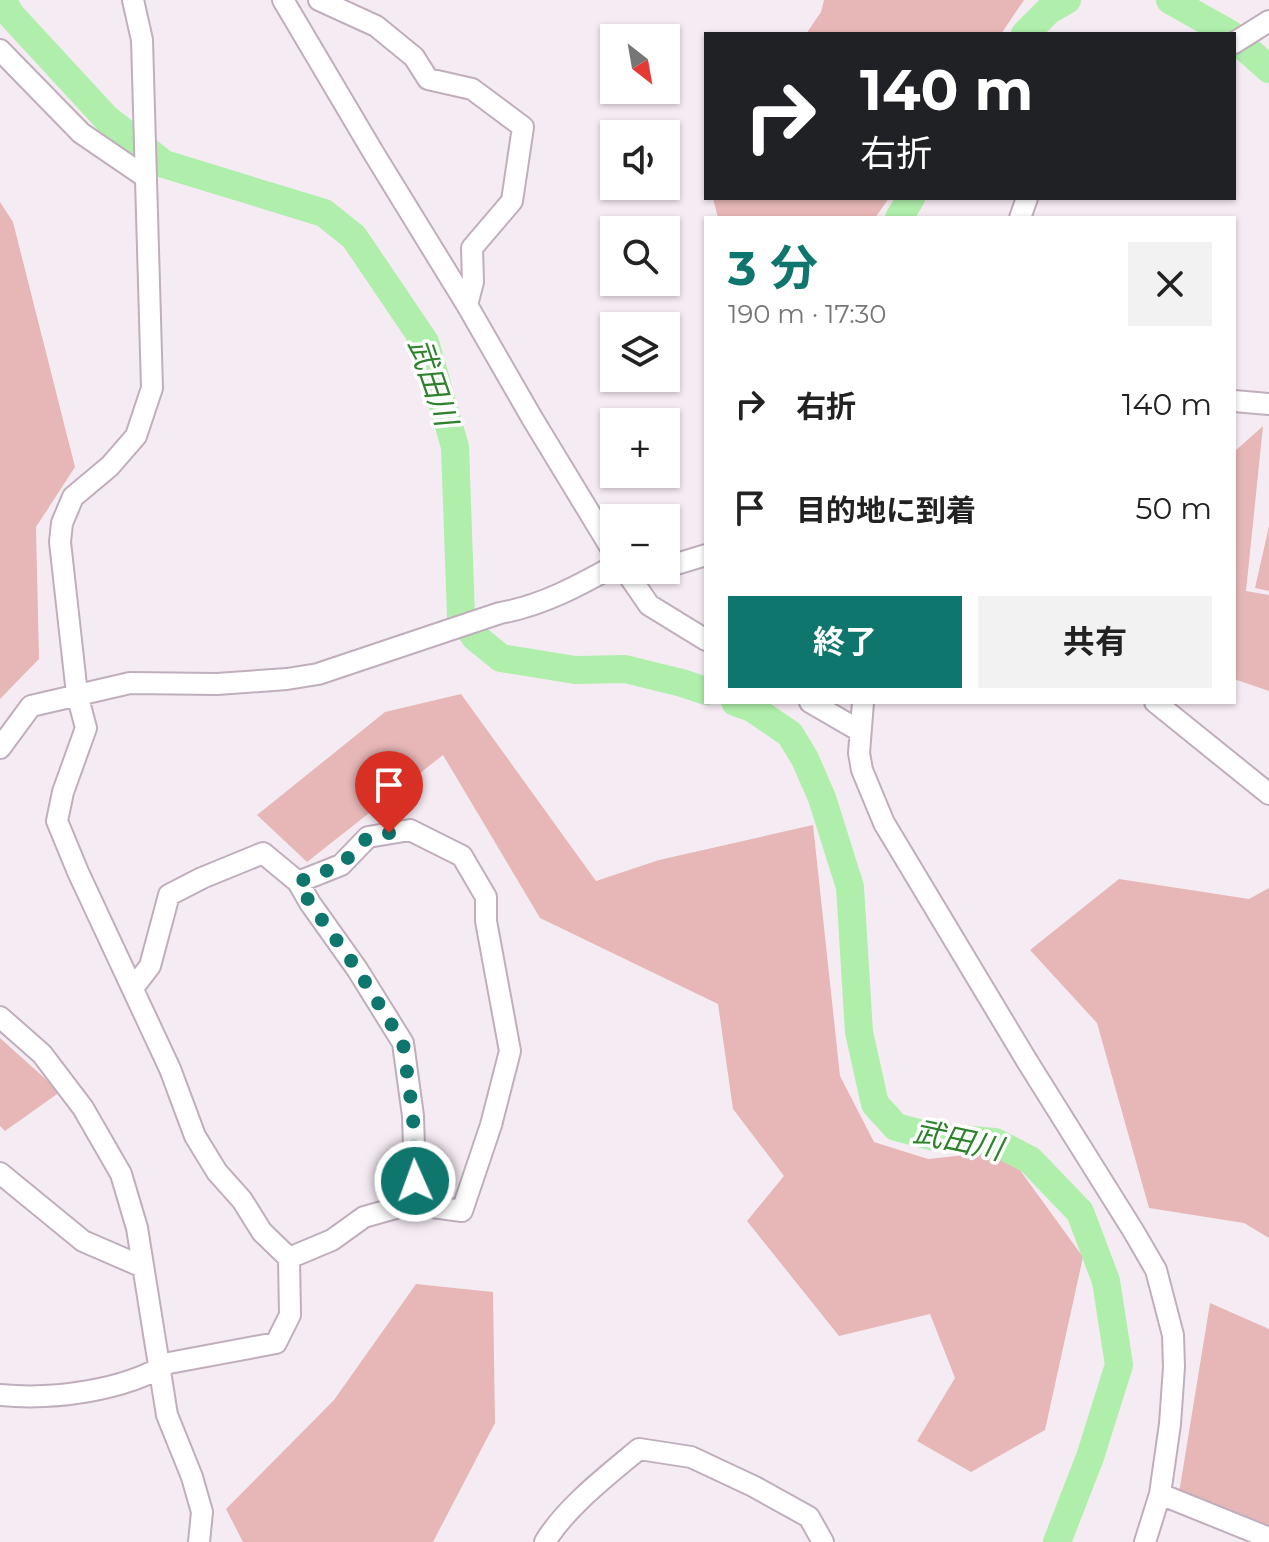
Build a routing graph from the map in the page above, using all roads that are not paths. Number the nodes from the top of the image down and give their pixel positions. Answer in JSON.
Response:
{"nodes":[{"id":1,"x":133,"y":0,"type":"edge"},
{"id":2,"x":283,"y":0,"type":"edge"},
{"id":3,"x":319,"y":0,"type":"edge"},
{"id":4,"x":1264,"y":24,"type":"edge"},
{"id":5,"x":1236,"y":42,"type":"edge"},
{"id":6,"x":0,"y":50,"type":"edge"},
{"id":7,"x":144,"y":168,"type":"junction"},
{"id":8,"x":467,"y":305,"type":"junction"},
{"id":9,"x":1236,"y":401,"type":"edge"},
{"id":10,"x":1269,"y":404,"type":"edge"},
{"id":11,"x":600,"y":530,"type":"edge"},
{"id":12,"x":704,"y":556,"type":"edge"},
{"id":13,"x":680,"y":563,"type":"edge"},
{"id":14,"x":600,"y":574,"type":"edge"},
{"id":15,"x":635,"y":584,"type":"edge"},
{"id":16,"x":704,"y":639,"type":"edge"},
{"id":17,"x":77,"y":694,"type":"junction"},
{"id":18,"x":814,"y":704,"type":"edge"},
{"id":19,"x":862,"y":704,"type":"edge"},
{"id":20,"x":1157,"y":704,"type":"edge"},
{"id":21,"x":852,"y":726,"type":"junction"},
{"id":22,"x":0,"y":748,"type":"edge"},
{"id":23,"x":1269,"y":794,"type":"edge"},
{"id":24,"x":298,"y":882,"type":"junction"},
{"id":25,"x":133,"y":988,"type":"junction"},
{"id":26,"x":0,"y":1017,"type":"edge"},
{"id":27,"x":0,"y":1173,"type":"edge"},
{"id":28,"x":410,"y":1204,"type":"junction"},
{"id":29,"x":289,"y":1258,"type":"junction"},
{"id":30,"x":143,"y":1267,"type":"junction"},
{"id":31,"x":159,"y":1369,"type":"junction"},
{"id":32,"x":1,"y":1398,"type":"edge"},
{"id":33,"x":1160,"y":1494,"type":"junction"},
{"id":34,"x":1269,"y":1538,"type":"edge"},
{"id":35,"x":199,"y":1542,"type":"edge"},
{"id":36,"x":545,"y":1542,"type":"edge"},
{"id":37,"x":823,"y":1542,"type":"edge"},
{"id":38,"x":1145,"y":1542,"type":"edge"}],
"edges":[{"from":1,"to":7,"type":"street"},
{"from":2,"to":8,"type":"street"},
{"from":3,"to":8,"type":"street"},
{"from":4,"to":5,"type":"street"},
{"from":6,"to":7,"type":"street"},
{"from":7,"to":17,"type":"street"},
{"from":8,"to":11,"type":"street"},
{"from":9,"to":10,"type":"street"},
{"from":12,"to":13,"type":"street"},
{"from":14,"to":17,"type":"street"},
{"from":15,"to":16,"type":"street"},
{"from":17,"to":22,"type":"street"},
{"from":17,"to":25,"type":"street"},
{"from":18,"to":21,"type":"street"},
{"from":19,"to":21,"type":"street"},
{"from":20,"to":23,"type":"street"},
{"from":21,"to":33,"type":"street"},
{"from":24,"to":25,"type":"street"},
{"from":24,"to":28,"type":"street"},
{"from":24,"to":28,"type":"street"},
{"from":25,"to":29,"type":"street"},
{"from":26,"to":30,"type":"street"},
{"from":27,"to":30,"type":"street"},
{"from":28,"to":29,"type":"street"},
{"from":29,"to":31,"type":"street"},
{"from":30,"to":31,"type":"street"},
{"from":31,"to":32,"type":"street"},
{"from":31,"to":35,"type":"street"},
{"from":33,"to":34,"type":"street"},
{"from":33,"to":38,"type":"street"},
{"from":36,"to":37,"type":"street"}]}
